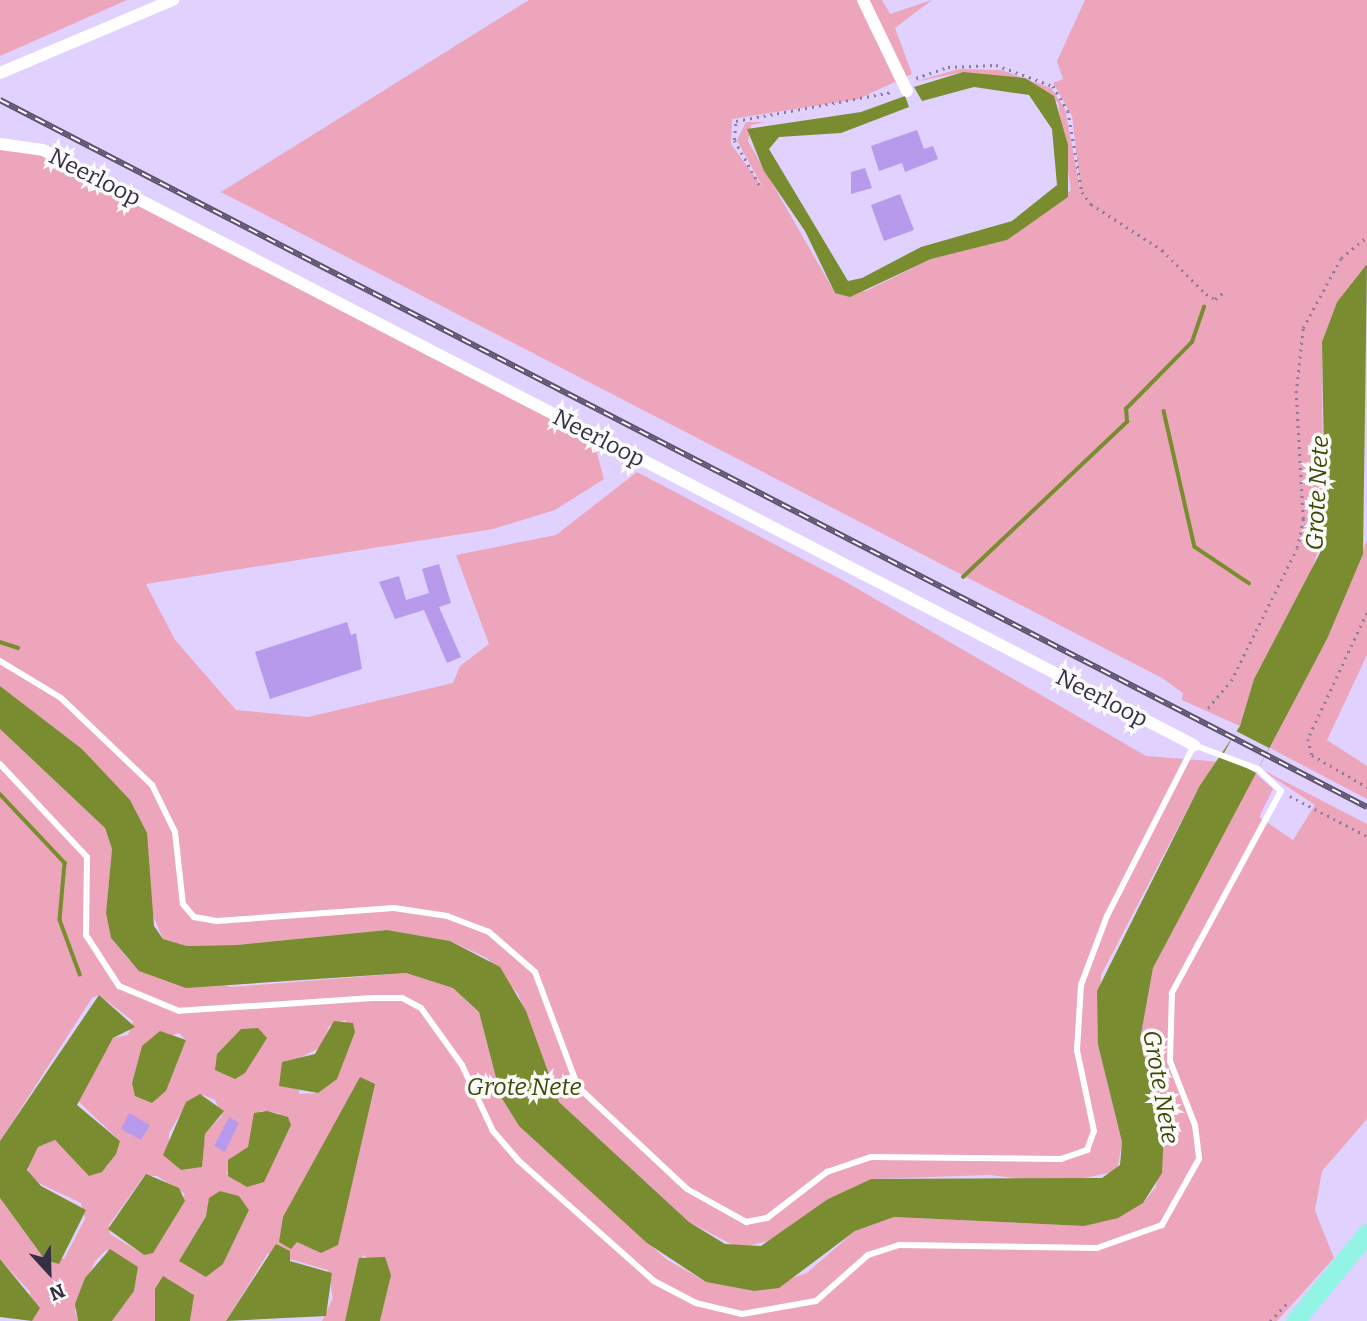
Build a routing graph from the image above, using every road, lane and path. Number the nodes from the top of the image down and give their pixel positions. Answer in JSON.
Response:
{"nodes":[{"id":1,"x":173,"y":0,"type":"edge"},
{"id":2,"x":863,"y":0,"type":"edge"},
{"id":3,"x":0,"y":73,"type":"edge"},
{"id":4,"x":905,"y":87,"type":"junction"},
{"id":5,"x":0,"y":144,"type":"edge"},
{"id":6,"x":759,"y":185,"type":"dead end"},
{"id":7,"x":1367,"y":237,"type":"edge"},
{"id":8,"x":1224,"y":292,"type":"dead end"},
{"id":9,"x":1367,"y":613,"type":"edge"},
{"id":10,"x":0,"y":661,"type":"edge"},
{"id":11,"x":1208,"y":708,"type":"dead end"},
{"id":12,"x":1194,"y":745,"type":"junction"},
{"id":13,"x":0,"y":764,"type":"edge"},
{"id":14,"x":1367,"y":787,"type":"edge"},
{"id":15,"x":1281,"y":791,"type":"junction"},
{"id":16,"x":1367,"y":836,"type":"edge"},
{"id":17,"x":1367,"y":1233,"type":"edge"},
{"id":18,"x":1295,"y":1321,"type":"edge"}],
"edges":[{"from":1,"to":3,"type":"street"},
{"from":2,"to":4,"type":"street"},
{"from":4,"to":6,"type":"path"},
{"from":4,"to":8,"type":"path"},
{"from":5,"to":12,"type":"street","name":"Neerloop"},
{"from":7,"to":11,"type":"path"},
{"from":9,"to":14,"type":"path"},
{"from":10,"to":12,"type":"lane"},
{"from":12,"to":15,"type":"lane"},
{"from":13,"to":15,"type":"lane"},
{"from":15,"to":16,"type":"path"},
{"from":17,"to":18,"type":"main road"}]}
